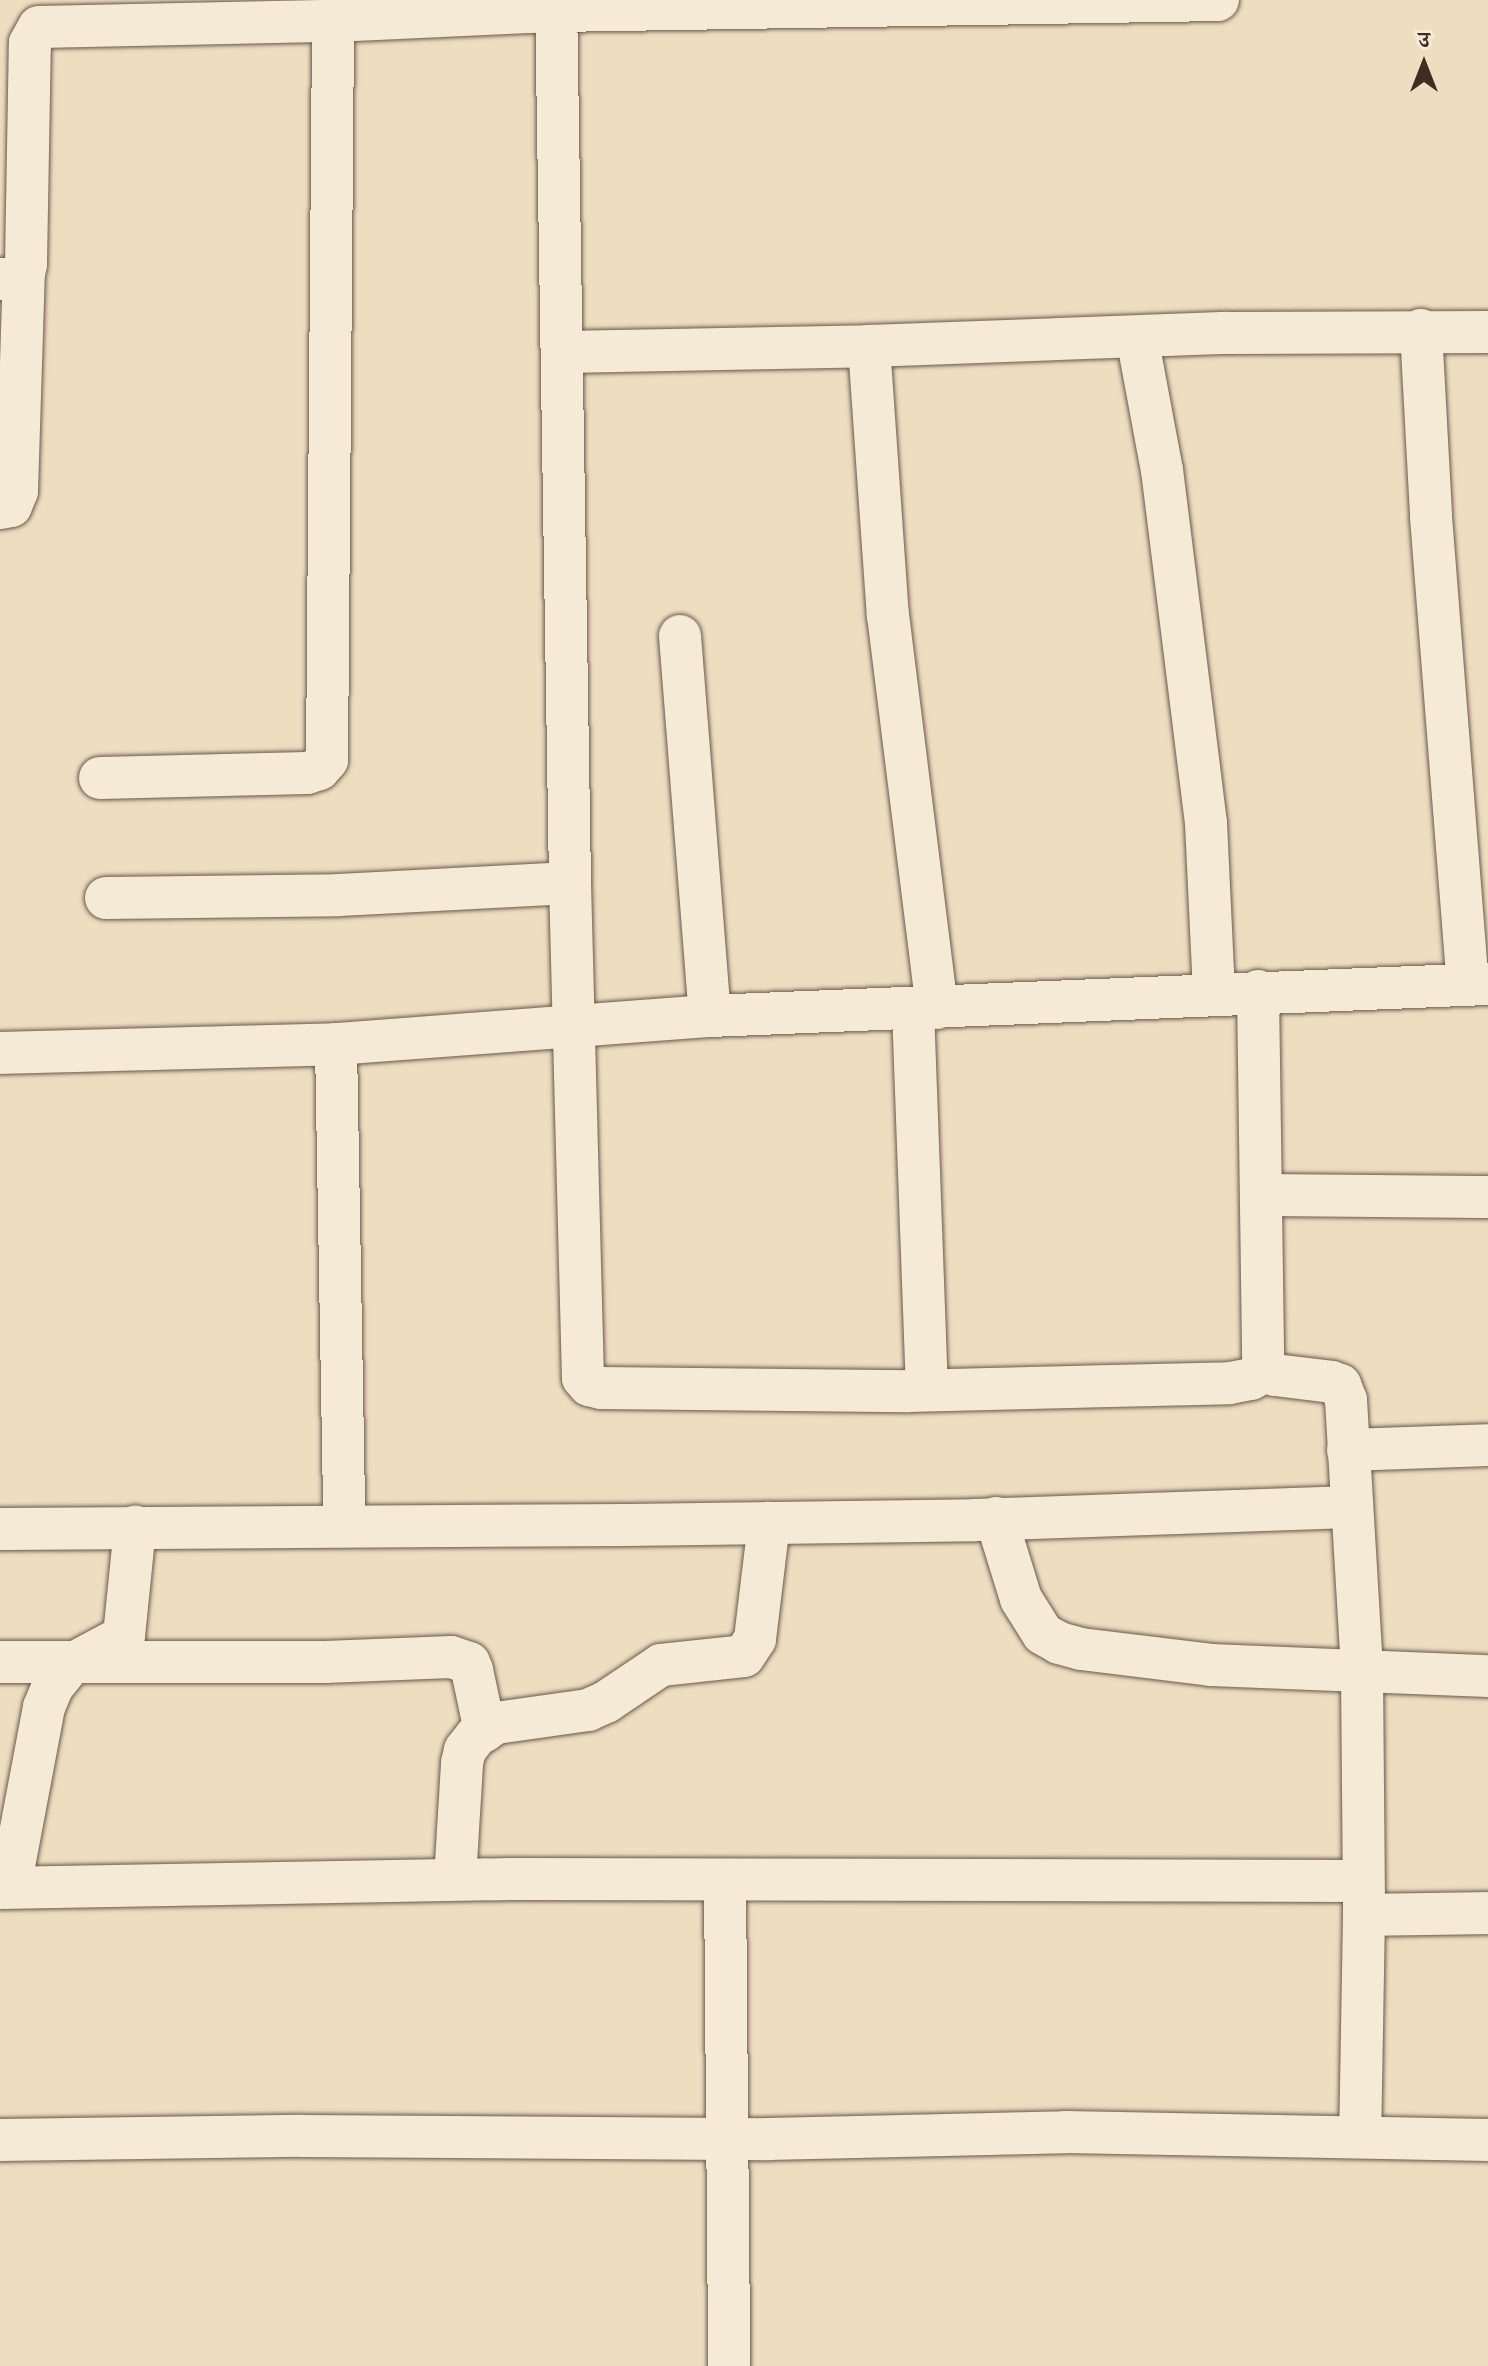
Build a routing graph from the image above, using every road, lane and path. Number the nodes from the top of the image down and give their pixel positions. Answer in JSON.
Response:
{"nodes":[{"id":1,"x":1218,"y":0,"type":"edge"},
{"id":2,"x":556,"y":6,"type":"edge"},
{"id":3,"x":54,"y":12,"type":"edge"},
{"id":4,"x":333,"y":21,"type":"junction"},
{"id":5,"x":12,"y":276,"type":"edge"},
{"id":6,"x":1421,"y":330,"type":"junction"},
{"id":7,"x":1488,"y":332,"type":"edge"},
{"id":8,"x":1137,"y":337,"type":"junction"},
{"id":9,"x":869,"y":346,"type":"junction"},
{"id":10,"x":564,"y":352,"type":"junction"},
{"id":11,"x":0,"y":508,"type":"edge"},
{"id":12,"x":680,"y":636,"type":"dead end"},
{"id":13,"x":100,"y":778,"type":"dead end"},
{"id":14,"x":570,"y":883,"type":"junction"},
{"id":15,"x":106,"y":898,"type":"dead end"},
{"id":16,"x":1478,"y":984,"type":"edge"},
{"id":17,"x":1258,"y":991,"type":"junction"},
{"id":18,"x":1214,"y":993,"type":"junction"},
{"id":19,"x":925,"y":1009,"type":"junction"},
{"id":20,"x":710,"y":1016,"type":"junction"},
{"id":21,"x":576,"y":1026,"type":"junction"},
{"id":22,"x":336,"y":1044,"type":"junction"},
{"id":23,"x":0,"y":1053,"type":"edge"},
{"id":24,"x":1261,"y":1195,"type":"junction"},
{"id":25,"x":1488,"y":1197,"type":"edge"},
{"id":26,"x":1267,"y":1370,"type":"junction"},
{"id":27,"x":927,"y":1390,"type":"junction"},
{"id":28,"x":1488,"y":1445,"type":"edge"},
{"id":29,"x":1348,"y":1450,"type":"junction"},
{"id":30,"x":1351,"y":1507,"type":"junction"},
{"id":31,"x":996,"y":1518,"type":"junction"},
{"id":32,"x":769,"y":1523,"type":"junction"},
{"id":33,"x":344,"y":1525,"type":"junction"},
{"id":34,"x":135,"y":1527,"type":"junction"},
{"id":35,"x":0,"y":1529,"type":"edge"},
{"id":36,"x":0,"y":1662,"type":"edge"},
{"id":37,"x":70,"y":1665,"type":"junction"},
{"id":38,"x":1362,"y":1673,"type":"junction"},
{"id":39,"x":1488,"y":1676,"type":"edge"},
{"id":40,"x":485,"y":1731,"type":"junction"},
{"id":41,"x":455,"y":1879,"type":"junction"},
{"id":42,"x":725,"y":1881,"type":"junction"},
{"id":43,"x":5,"y":1887,"type":"edge"},
{"id":44,"x":1363,"y":1898,"type":"junction"},
{"id":45,"x":1488,"y":1913,"type":"edge"},
{"id":46,"x":1360,"y":2135,"type":"junction"},
{"id":47,"x":726,"y":2139,"type":"junction"},
{"id":48,"x":0,"y":2140,"type":"edge"},
{"id":49,"x":1488,"y":2140,"type":"edge"},
{"id":50,"x":729,"y":2366,"type":"edge"}],
"edges":[{"from":1,"to":2,"type":"street"},
{"from":2,"to":4,"type":"street"},
{"from":2,"to":10,"type":"street"},
{"from":3,"to":4,"type":"street"},
{"from":3,"to":5,"type":"street"},
{"from":4,"to":13,"type":"street"},
{"from":5,"to":11,"type":"street"},
{"from":6,"to":7,"type":"street"},
{"from":6,"to":8,"type":"street"},
{"from":6,"to":16,"type":"street"},
{"from":8,"to":9,"type":"street"},
{"from":8,"to":18,"type":"street"},
{"from":9,"to":10,"type":"street"},
{"from":9,"to":19,"type":"street"},
{"from":10,"to":14,"type":"street"},
{"from":12,"to":20,"type":"street"},
{"from":14,"to":15,"type":"street"},
{"from":14,"to":21,"type":"street"},
{"from":16,"to":17,"type":"street"},
{"from":17,"to":18,"type":"street"},
{"from":17,"to":24,"type":"street"},
{"from":18,"to":19,"type":"street"},
{"from":19,"to":20,"type":"street"},
{"from":19,"to":27,"type":"street"},
{"from":20,"to":21,"type":"street"},
{"from":21,"to":22,"type":"street"},
{"from":21,"to":27,"type":"street"},
{"from":22,"to":23,"type":"street"},
{"from":22,"to":33,"type":"street"},
{"from":24,"to":25,"type":"street"},
{"from":24,"to":26,"type":"street"},
{"from":26,"to":27,"type":"street"},
{"from":26,"to":29,"type":"street"},
{"from":28,"to":29,"type":"street"},
{"from":29,"to":30,"type":"street"},
{"from":30,"to":31,"type":"street"},
{"from":30,"to":38,"type":"street"},
{"from":31,"to":32,"type":"street"},
{"from":31,"to":38,"type":"street"},
{"from":32,"to":33,"type":"street"},
{"from":32,"to":40,"type":"street"},
{"from":33,"to":34,"type":"street"},
{"from":34,"to":35,"type":"street"},
{"from":34,"to":37,"type":"street"},
{"from":36,"to":37,"type":"street"},
{"from":37,"to":40,"type":"street"},
{"from":37,"to":43,"type":"street"},
{"from":38,"to":39,"type":"street"},
{"from":38,"to":44,"type":"street"},
{"from":40,"to":41,"type":"street"},
{"from":41,"to":42,"type":"street"},
{"from":41,"to":43,"type":"street"},
{"from":42,"to":44,"type":"street"},
{"from":42,"to":47,"type":"street"},
{"from":44,"to":45,"type":"street"},
{"from":44,"to":46,"type":"street"},
{"from":46,"to":47,"type":"street"},
{"from":46,"to":49,"type":"street"},
{"from":47,"to":48,"type":"street"},
{"from":47,"to":50,"type":"street"}]}
